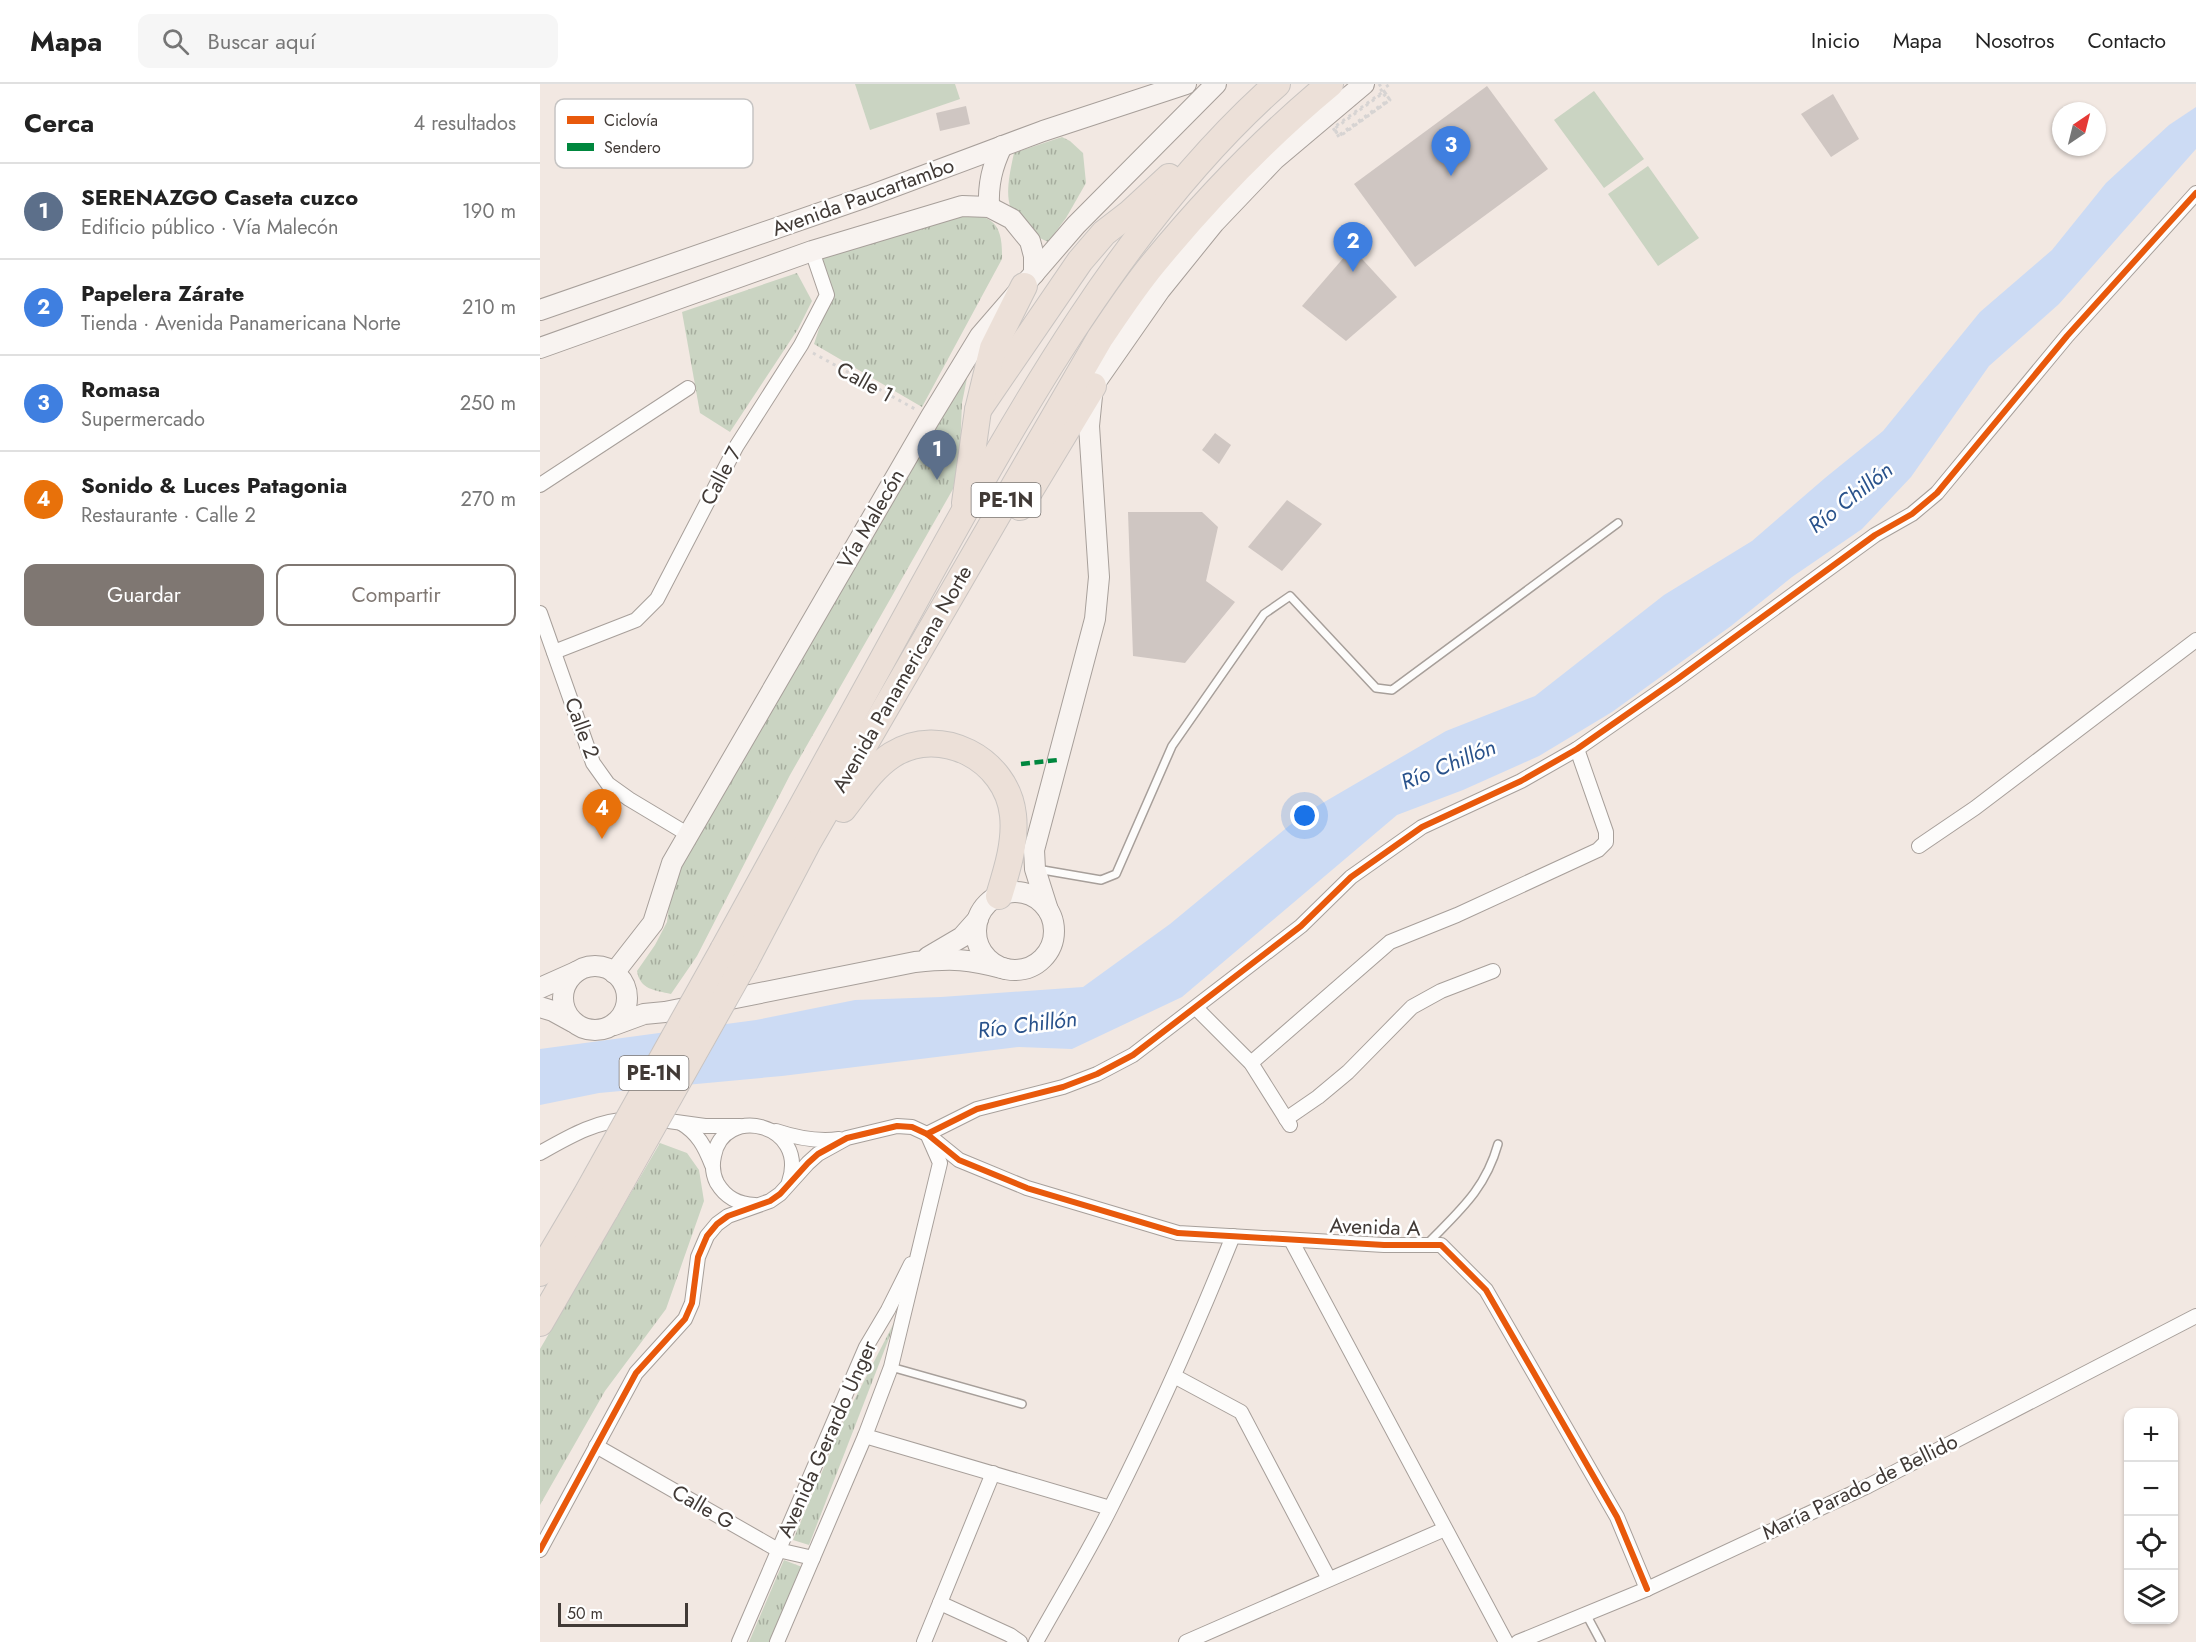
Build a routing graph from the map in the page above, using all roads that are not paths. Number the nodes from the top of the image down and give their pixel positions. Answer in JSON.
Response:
{"nodes":[{"id":1,"x":1186,"y":84,"type":"edge"},
{"id":2,"x":1216,"y":84,"type":"edge"},
{"id":3,"x":1330,"y":84,"type":"edge"},
{"id":4,"x":1364,"y":84,"type":"edge"},
{"id":5,"x":1269,"y":91,"type":"edge"},
{"id":6,"x":1002,"y":146,"type":"junction"},
{"id":7,"x":2196,"y":193,"type":"edge"},
{"id":8,"x":990,"y":207,"type":"junction"},
{"id":9,"x":762,"y":233,"type":"junction"},
{"id":10,"x":812,"y":251,"type":"junction"},
{"id":11,"x":773,"y":265,"type":"junction"},
{"id":12,"x":1029,"y":280,"type":"junction"},
{"id":13,"x":540,"y":310,"type":"edge"},
{"id":14,"x":540,"y":348,"type":"edge"},
{"id":15,"x":1093,"y":386,"type":"junction"},
{"id":16,"x":688,"y":388,"type":"dead end"},
{"id":17,"x":978,"y":410,"type":"junction"},
{"id":18,"x":540,"y":485,"type":"edge"},
{"id":19,"x":964,"y":512,"type":"junction"},
{"id":20,"x":1618,"y":524,"type":"dead end"},
{"id":21,"x":540,"y":613,"type":"edge"},
{"id":22,"x":934,"y":627,"type":"junction"},
{"id":23,"x":2196,"y":640,"type":"edge"},
{"id":24,"x":554,"y":652,"type":"junction"},
{"id":25,"x":1577,"y":749,"type":"junction"},
{"id":26,"x":689,"y":835,"type":"junction"},
{"id":27,"x":808,"y":842,"type":"junction"},
{"id":28,"x":1919,"y":846,"type":"dead end"},
{"id":29,"x":1035,"y":869,"type":"junction"},
{"id":30,"x":999,"y":896,"type":"junction"},
{"id":31,"x":1048,"y":910,"type":"junction"},
{"id":32,"x":978,"y":919,"type":"junction"},
{"id":33,"x":734,"y":956,"type":"junction"},
{"id":34,"x":915,"y":962,"type":"junction"},
{"id":35,"x":1006,"y":969,"type":"junction"},
{"id":36,"x":1494,"y":971,"type":"dead end"},
{"id":37,"x":576,"y":972,"type":"junction"},
{"id":38,"x":618,"y":976,"type":"junction"},
{"id":39,"x":540,"y":988,"type":"edge"},
{"id":40,"x":540,"y":1007,"type":"edge"},
{"id":41,"x":1196,"y":1008,"type":"junction"},
{"id":42,"x":664,"y":1012,"type":"junction"},
{"id":43,"x":576,"y":1024,"type":"junction"},
{"id":44,"x":614,"y":1025,"type":"junction"},
{"id":45,"x":1251,"y":1063,"type":"junction"},
{"id":46,"x":679,"y":1122,"type":"junction"},
{"id":47,"x":743,"y":1126,"type":"junction"},
{"id":48,"x":770,"y":1129,"type":"junction"},
{"id":49,"x":927,"y":1134,"type":"junction"},
{"id":50,"x":847,"y":1137,"type":"junction"},
{"id":51,"x":1498,"y":1144,"type":"dead end"},
{"id":52,"x":540,"y":1153,"type":"edge"},
{"id":53,"x":712,"y":1166,"type":"junction"},
{"id":54,"x":788,"y":1184,"type":"junction"},
{"id":55,"x":595,"y":1203,"type":"junction"},
{"id":56,"x":757,"y":1205,"type":"junction"},
{"id":57,"x":1233,"y":1236,"type":"junction"},
{"id":58,"x":923,"y":1240,"type":"junction"},
{"id":59,"x":1292,"y":1240,"type":"junction"},
{"id":60,"x":1425,"y":1245,"type":"junction"},
{"id":61,"x":540,"y":1273,"type":"edge"},
{"id":62,"x":2196,"y":1316,"type":"edge"},
{"id":63,"x":540,"y":1323,"type":"edge"},
{"id":64,"x":891,"y":1367,"type":"junction"},
{"id":65,"x":1174,"y":1376,"type":"junction"},
{"id":66,"x":1022,"y":1404,"type":"dead end"},
{"id":67,"x":865,"y":1436,"type":"junction"},
{"id":68,"x":596,"y":1446,"type":"junction"},
{"id":69,"x":993,"y":1473,"type":"junction"},
{"id":70,"x":1110,"y":1508,"type":"junction"},
{"id":71,"x":1445,"y":1529,"type":"junction"},
{"id":72,"x":540,"y":1550,"type":"edge"},
{"id":73,"x":778,"y":1550,"type":"junction"},
{"id":74,"x":813,"y":1558,"type":"junction"},
{"id":75,"x":1329,"y":1579,"type":"junction"},
{"id":76,"x":1647,"y":1589,"type":"junction"},
{"id":77,"x":940,"y":1603,"type":"junction"},
{"id":78,"x":1586,"y":1614,"type":"junction"},
{"id":79,"x":739,"y":1642,"type":"edge"},
{"id":80,"x":777,"y":1642,"type":"edge"},
{"id":81,"x":924,"y":1642,"type":"edge"},
{"id":82,"x":1020,"y":1642,"type":"edge"},
{"id":83,"x":1036,"y":1642,"type":"edge"},
{"id":84,"x":1186,"y":1642,"type":"edge"},
{"id":85,"x":1506,"y":1642,"type":"edge"},
{"id":86,"x":1518,"y":1642,"type":"edge"},
{"id":87,"x":1601,"y":1642,"type":"edge"}],
"edges":[{"from":1,"to":6,"type":"main road","name":"Avenida Paucartambo"},
{"from":2,"to":12,"type":"main road","name":"Vía Malecón"},
{"from":3,"to":22,"type":"highway","name":"Avenida Panamericana Norte","number":"PE-1N"},
{"from":4,"to":15,"type":"main road"},
{"from":5,"to":17,"type":"highway"},
{"from":5,"to":19,"type":"highway","name":"Avenida Panamericana Norte","number":"PE-1N"},
{"from":6,"to":8,"type":"main road"},
{"from":6,"to":9,"type":"main road","name":"Avenida Paucartambo"},
{"from":7,"to":25,"type":"street"},
{"from":8,"to":10,"type":"main road","name":"Avenida Paucartambo"},
{"from":8,"to":12,"type":"main road"},
{"from":9,"to":11,"type":"main road"},
{"from":9,"to":13,"type":"main road","name":"Avenida Paucartambo"},
{"from":10,"to":11,"type":"main road","name":"Avenida Paucartambo"},
{"from":10,"to":24,"type":"street","name":"Calle 7"},
{"from":11,"to":14,"type":"main road","name":"Avenida Paucartambo"},
{"from":12,"to":17,"type":"highway"},
{"from":12,"to":26,"type":"main road","name":"Vía Malecón"},
{"from":15,"to":22,"type":"highway"},
{"from":15,"to":29,"type":"main road"},
{"from":16,"to":18,"type":"street"},
{"from":17,"to":19,"type":"highway"},
{"from":19,"to":33,"type":"highway","name":"Avenida Panamericana Norte","number":"PE-1N"},
{"from":20,"to":29,"type":"lane"},
{"from":21,"to":24,"type":"street","name":"Calle 2"},
{"from":22,"to":27,"type":"highway","name":"Avenida Panamericana Norte","number":"PE-1N"},
{"from":23,"to":28,"type":"street"},
{"from":24,"to":26,"type":"street","name":"Calle 2"},
{"from":25,"to":41,"type":"street"},
{"from":25,"to":45,"type":"street"},
{"from":26,"to":38,"type":"main road","name":"Vía Malecón"},
{"from":27,"to":30,"type":"highway"},
{"from":27,"to":33,"type":"highway","name":"Avenida Panamericana Norte","number":"PE-1N"},
{"from":29,"to":31,"type":"main road"},
{"from":30,"to":31,"type":"main road"},
{"from":30,"to":32,"type":"main road"},
{"from":31,"to":35,"type":"main road"},
{"from":32,"to":34,"type":"main road"},
{"from":32,"to":35,"type":"main road"},
{"from":33,"to":55,"type":"highway","name":"Avenida Panamericana Norte","number":"PE-1N","bridge":true},
{"from":34,"to":35,"type":"main road"},
{"from":34,"to":42,"type":"main road"},
{"from":36,"to":45,"type":"street"},
{"from":37,"to":38,"type":"main road"},
{"from":37,"to":39,"type":"main road"},
{"from":37,"to":43,"type":"main road"},
{"from":38,"to":42,"type":"main road"},
{"from":38,"to":44,"type":"main road"},
{"from":40,"to":43,"type":"main road"},
{"from":41,"to":45,"type":"street"},
{"from":41,"to":49,"type":"street"},
{"from":42,"to":44,"type":"main road"},
{"from":43,"to":44,"type":"main road"},
{"from":46,"to":47,"type":"street"},
{"from":46,"to":52,"type":"street"},
{"from":46,"to":53,"type":"street"},
{"from":47,"to":48,"type":"street"},
{"from":47,"to":53,"type":"street"},
{"from":48,"to":50,"type":"street"},
{"from":48,"to":54,"type":"street"},
{"from":49,"to":50,"type":"street"},
{"from":49,"to":57,"type":"street","name":"Avenida A"},
{"from":49,"to":58,"type":"street","name":"Avenida Gerardo Unger"},
{"from":50,"to":54,"type":"street"},
{"from":51,"to":60,"type":"lane"},
{"from":53,"to":56,"type":"street"},
{"from":54,"to":56,"type":"street"},
{"from":55,"to":61,"type":"highway","name":"Avenida Panamericana Norte","number":"PE-1N"},
{"from":55,"to":63,"type":"highway","name":"Avenida Panamericana Norte","number":"PE-1N"},
{"from":56,"to":68,"type":"street"},
{"from":57,"to":59,"type":"street","name":"Avenida A"},
{"from":57,"to":65,"type":"street"},
{"from":58,"to":64,"type":"street","name":"Avenida Gerardo Unger"},
{"from":58,"to":73,"type":"street","name":"Avenida Gerardo Unger"},
{"from":59,"to":60,"type":"street","name":"Avenida A"},
{"from":59,"to":71,"type":"street"},
{"from":60,"to":76,"type":"street","name":"Avenida A"},
{"from":62,"to":76,"type":"street","name":"María Parado de Bellido"},
{"from":64,"to":66,"type":"lane"},
{"from":64,"to":67,"type":"street","name":"Avenida Gerardo Unger"},
{"from":65,"to":70,"type":"street"},
{"from":65,"to":75,"type":"street"},
{"from":67,"to":69,"type":"street"},
{"from":67,"to":74,"type":"street","name":"Avenida Gerardo Unger"},
{"from":68,"to":72,"type":"street"},
{"from":68,"to":73,"type":"street","name":"Calle G"},
{"from":69,"to":70,"type":"street"},
{"from":69,"to":77,"type":"street"},
{"from":70,"to":83,"type":"street"},
{"from":71,"to":75,"type":"street"},
{"from":71,"to":85,"type":"street"},
{"from":73,"to":74,"type":"street","name":"Calle G"},
{"from":73,"to":79,"type":"street","name":"Avenida Gerardo Unger"},
{"from":74,"to":80,"type":"street","name":"Avenida Gerardo Unger"},
{"from":75,"to":84,"type":"street"},
{"from":76,"to":78,"type":"street","name":"María Parado de Bellido"},
{"from":77,"to":81,"type":"street"},
{"from":77,"to":82,"type":"street"},
{"from":78,"to":86,"type":"street","name":"María Parado de Bellido"},
{"from":78,"to":87,"type":"lane"}]}
